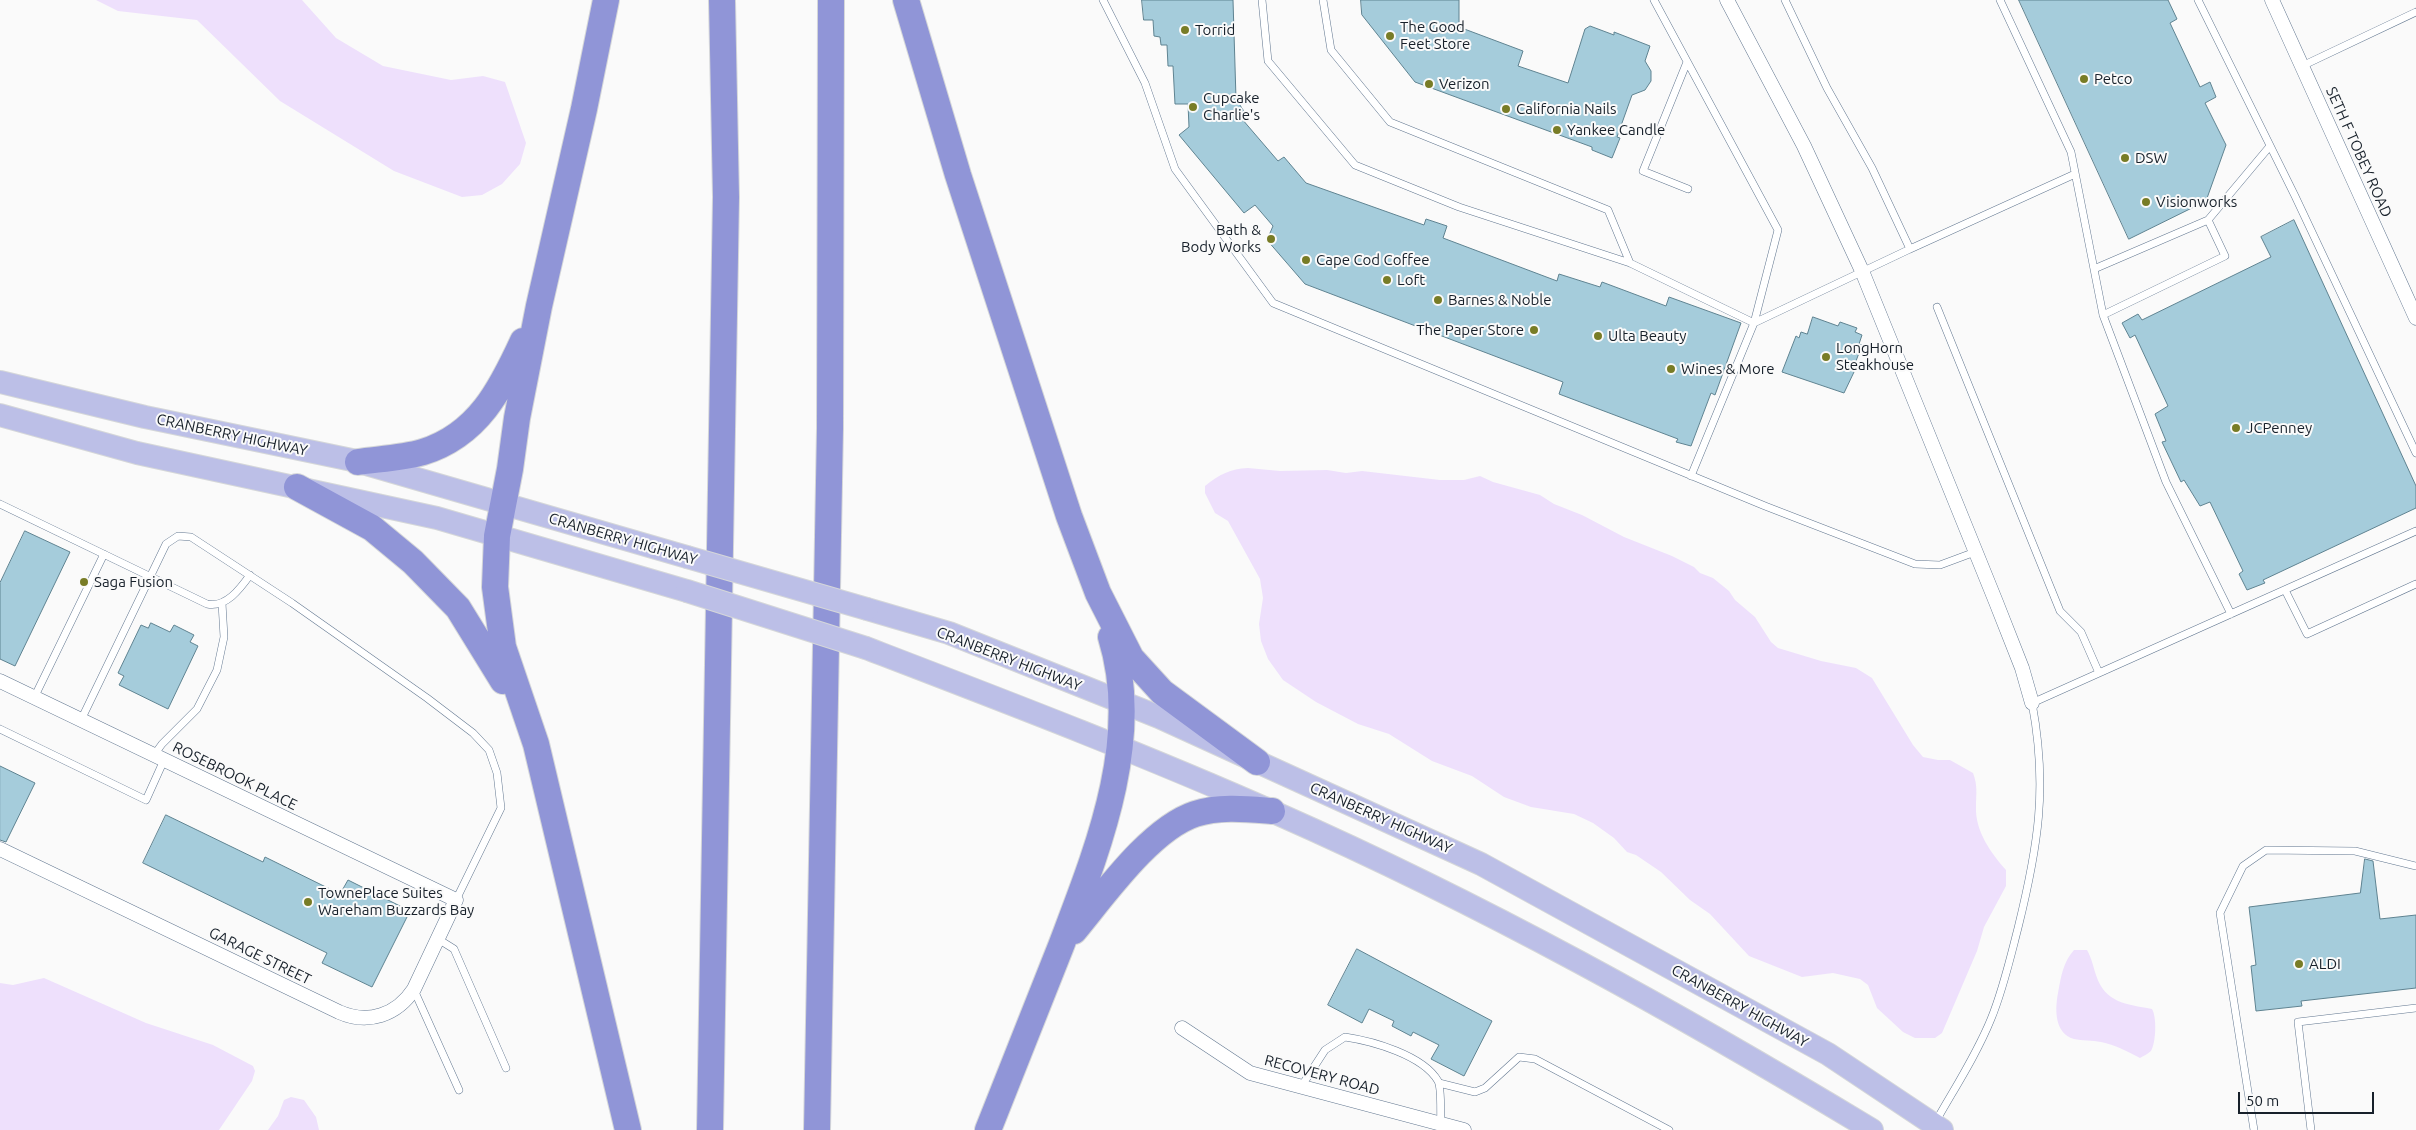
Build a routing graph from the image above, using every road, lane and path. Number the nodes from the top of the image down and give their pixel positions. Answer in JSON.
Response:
{"nodes":[{"id":1,"x":606,"y":0,"type":"edge"},
{"id":2,"x":722,"y":0,"type":"edge"},
{"id":3,"x":831,"y":0,"type":"edge"},
{"id":4,"x":906,"y":0,"type":"edge"},
{"id":5,"x":1103,"y":0,"type":"edge"},
{"id":6,"x":1262,"y":0,"type":"edge"},
{"id":7,"x":1324,"y":0,"type":"edge"},
{"id":8,"x":1654,"y":0,"type":"edge"},
{"id":9,"x":1727,"y":0,"type":"edge"},
{"id":10,"x":1785,"y":0,"type":"edge"},
{"id":11,"x":2000,"y":0,"type":"edge"},
{"id":12,"x":2198,"y":0,"type":"edge"},
{"id":13,"x":2272,"y":0,"type":"edge"},
{"id":14,"x":2416,"y":12,"type":"edge"},
{"id":15,"x":1687,"y":62,"type":"junction"},
{"id":16,"x":2302,"y":66,"type":"junction"},
{"id":17,"x":2270,"y":146,"type":"junction"},
{"id":18,"x":2075,"y":174,"type":"junction"},
{"id":19,"x":1688,"y":190,"type":"dead end"},
{"id":20,"x":2208,"y":220,"type":"junction"},
{"id":21,"x":1910,"y":249,"type":"junction"},
{"id":22,"x":1630,"y":262,"type":"junction"},
{"id":23,"x":2094,"y":269,"type":"junction"},
{"id":24,"x":1862,"y":271,"type":"junction"},
{"id":25,"x":539,"y":306,"type":"junction"},
{"id":26,"x":1937,"y":307,"type":"dead end"},
{"id":27,"x":2103,"y":315,"type":"junction"},
{"id":28,"x":2416,"y":318,"type":"edge"},
{"id":29,"x":1754,"y":323,"type":"junction"},
{"id":30,"x":0,"y":382,"type":"edge"},
{"id":31,"x":0,"y":415,"type":"edge"},
{"id":32,"x":2416,"y":454,"type":"edge"},
{"id":33,"x":358,"y":462,"type":"junction"},
{"id":34,"x":1691,"y":476,"type":"junction"},
{"id":35,"x":297,"y":487,"type":"junction"},
{"id":36,"x":0,"y":504,"type":"edge"},
{"id":37,"x":503,"y":504,"type":"junction"},
{"id":38,"x":2416,"y":531,"type":"edge"},
{"id":39,"x":497,"y":536,"type":"junction"},
{"id":40,"x":1975,"y":552,"type":"junction"},
{"id":41,"x":104,"y":554,"type":"junction"},
{"id":42,"x":250,"y":575,"type":"junction"},
{"id":43,"x":150,"y":577,"type":"junction"},
{"id":44,"x":2416,"y":584,"type":"edge"},
{"id":45,"x":2285,"y":590,"type":"junction"},
{"id":46,"x":1098,"y":593,"type":"junction"},
{"id":47,"x":222,"y":603,"type":"junction"},
{"id":48,"x":2231,"y":614,"type":"junction"},
{"id":49,"x":2099,"y":673,"type":"junction"},
{"id":50,"x":0,"y":681,"type":"edge"},
{"id":51,"x":34,"y":698,"type":"junction"},
{"id":52,"x":1122,"y":702,"type":"junction"},
{"id":53,"x":2032,"y":703,"type":"junction"},
{"id":54,"x":81,"y":720,"type":"junction"},
{"id":55,"x":0,"y":729,"type":"edge"},
{"id":56,"x":536,"y":744,"type":"junction"},
{"id":57,"x":1119,"y":747,"type":"junction"},
{"id":58,"x":159,"y":758,"type":"junction"},
{"id":59,"x":1257,"y":762,"type":"junction"},
{"id":60,"x":1272,"y":811,"type":"junction"},
{"id":61,"x":0,"y":849,"type":"edge"},
{"id":62,"x":2416,"y":866,"type":"edge"},
{"id":63,"x":456,"y":900,"type":"junction"},
{"id":64,"x":438,"y":939,"type":"junction"},
{"id":65,"x":1060,"y":947,"type":"junction"},
{"id":66,"x":414,"y":989,"type":"junction"},
{"id":67,"x":2416,"y":1008,"type":"edge"},
{"id":68,"x":1182,"y":1028,"type":"dead end"},
{"id":69,"x":506,"y":1068,"type":"dead end"},
{"id":70,"x":1439,"y":1082,"type":"junction"},
{"id":71,"x":1301,"y":1087,"type":"junction"},
{"id":72,"x":459,"y":1090,"type":"dead end"},
{"id":73,"x":1441,"y":1124,"type":"junction"},
{"id":74,"x":1935,"y":1128,"type":"edge"},
{"id":75,"x":628,"y":1130,"type":"edge"},
{"id":76,"x":710,"y":1130,"type":"edge"},
{"id":77,"x":817,"y":1130,"type":"edge"},
{"id":78,"x":988,"y":1130,"type":"edge"},
{"id":79,"x":1464,"y":1130,"type":"edge"},
{"id":80,"x":1669,"y":1130,"type":"edge"},
{"id":81,"x":1872,"y":1130,"type":"edge"},
{"id":82,"x":2254,"y":1130,"type":"edge"},
{"id":83,"x":2311,"y":1130,"type":"edge"}],
"edges":[{"from":1,"to":25,"type":"highway"},
{"from":2,"to":76,"type":"highway"},
{"from":3,"to":77,"type":"highway"},
{"from":4,"to":46,"type":"highway"},
{"from":5,"to":34,"type":"lane"},
{"from":6,"to":22,"type":"lane"},
{"from":7,"to":22,"type":"lane"},
{"from":8,"to":15,"type":"lane"},
{"from":9,"to":24,"type":"street"},
{"from":10,"to":21,"type":"lane"},
{"from":11,"to":18,"type":"lane"},
{"from":12,"to":17,"type":"lane"},
{"from":13,"to":16,"type":"street","name":"SETH F TOBEY ROAD"},
{"from":14,"to":16,"type":"lane"},
{"from":15,"to":19,"type":"lane"},
{"from":15,"to":29,"type":"lane"},
{"from":16,"to":28,"type":"street","name":"SETH F TOBEY ROAD"},
{"from":17,"to":20,"type":"lane"},
{"from":17,"to":32,"type":"lane"},
{"from":18,"to":21,"type":"lane"},
{"from":18,"to":23,"type":"lane"},
{"from":20,"to":23,"type":"lane"},
{"from":20,"to":27,"type":"lane"},
{"from":21,"to":24,"type":"lane"},
{"from":22,"to":29,"type":"lane"},
{"from":23,"to":27,"type":"lane"},
{"from":24,"to":29,"type":"lane"},
{"from":24,"to":40,"type":"street"},
{"from":25,"to":33,"type":"highway"},
{"from":25,"to":37,"type":"highway"},
{"from":26,"to":49,"type":"lane"},
{"from":27,"to":48,"type":"lane"},
{"from":29,"to":34,"type":"lane"},
{"from":30,"to":33,"type":"main road","name":"CRANBERRY HIGHWAY"},
{"from":31,"to":35,"type":"main road"},
{"from":33,"to":37,"type":"main road","name":"CRANBERRY HIGHWAY"},
{"from":34,"to":40,"type":"lane"},
{"from":35,"to":39,"type":"main road"},
{"from":35,"to":56,"type":"highway"},
{"from":36,"to":41,"type":"lane"},
{"from":37,"to":39,"type":"highway"},
{"from":37,"to":52,"type":"main road","name":"CRANBERRY HIGHWAY","bridge":true},
{"from":38,"to":45,"type":"lane"},
{"from":39,"to":56,"type":"highway"},
{"from":39,"to":57,"type":"main road","bridge":true},
{"from":40,"to":53,"type":"street"},
{"from":41,"to":43,"type":"lane"},
{"from":41,"to":51,"type":"lane"},
{"from":42,"to":43,"type":"lane"},
{"from":42,"to":47,"type":"lane"},
{"from":42,"to":63,"type":"lane"},
{"from":43,"to":47,"type":"lane"},
{"from":43,"to":54,"type":"lane"},
{"from":44,"to":45,"type":"lane"},
{"from":45,"to":48,"type":"lane"},
{"from":46,"to":52,"type":"highway"},
{"from":46,"to":59,"type":"highway"},
{"from":47,"to":58,"type":"lane"},
{"from":48,"to":49,"type":"lane"},
{"from":49,"to":53,"type":"lane"},
{"from":50,"to":51,"type":"street","name":"ROSEBROOK PLACE"},
{"from":51,"to":54,"type":"street","name":"ROSEBROOK PLACE"},
{"from":52,"to":57,"type":"highway"},
{"from":52,"to":59,"type":"main road","name":"CRANBERRY HIGHWAY"},
{"from":53,"to":74,"type":"lane"},
{"from":54,"to":58,"type":"street","name":"ROSEBROOK PLACE"},
{"from":55,"to":58,"type":"lane"},
{"from":56,"to":75,"type":"highway"},
{"from":57,"to":60,"type":"main road"},
{"from":57,"to":65,"type":"highway"},
{"from":58,"to":63,"type":"street","name":"ROSEBROOK PLACE"},
{"from":59,"to":74,"type":"main road","name":"CRANBERRY HIGHWAY"},
{"from":60,"to":65,"type":"highway"},
{"from":60,"to":81,"type":"main road"},
{"from":61,"to":66,"type":"street","name":"GARAGE STREET"},
{"from":62,"to":82,"type":"lane"},
{"from":63,"to":64,"type":"street","name":"GARAGE STREET"},
{"from":64,"to":66,"type":"street","name":"GARAGE STREET"},
{"from":64,"to":69,"type":"lane"},
{"from":65,"to":78,"type":"highway"},
{"from":66,"to":72,"type":"lane"},
{"from":67,"to":83,"type":"lane"},
{"from":68,"to":71,"type":"street","name":"RECOVERY ROAD"},
{"from":70,"to":71,"type":"lane"},
{"from":70,"to":73,"type":"lane"},
{"from":70,"to":80,"type":"lane"},
{"from":71,"to":73,"type":"street","name":"RECOVERY ROAD"},
{"from":73,"to":79,"type":"street","name":"RECOVERY ROAD"}]}
